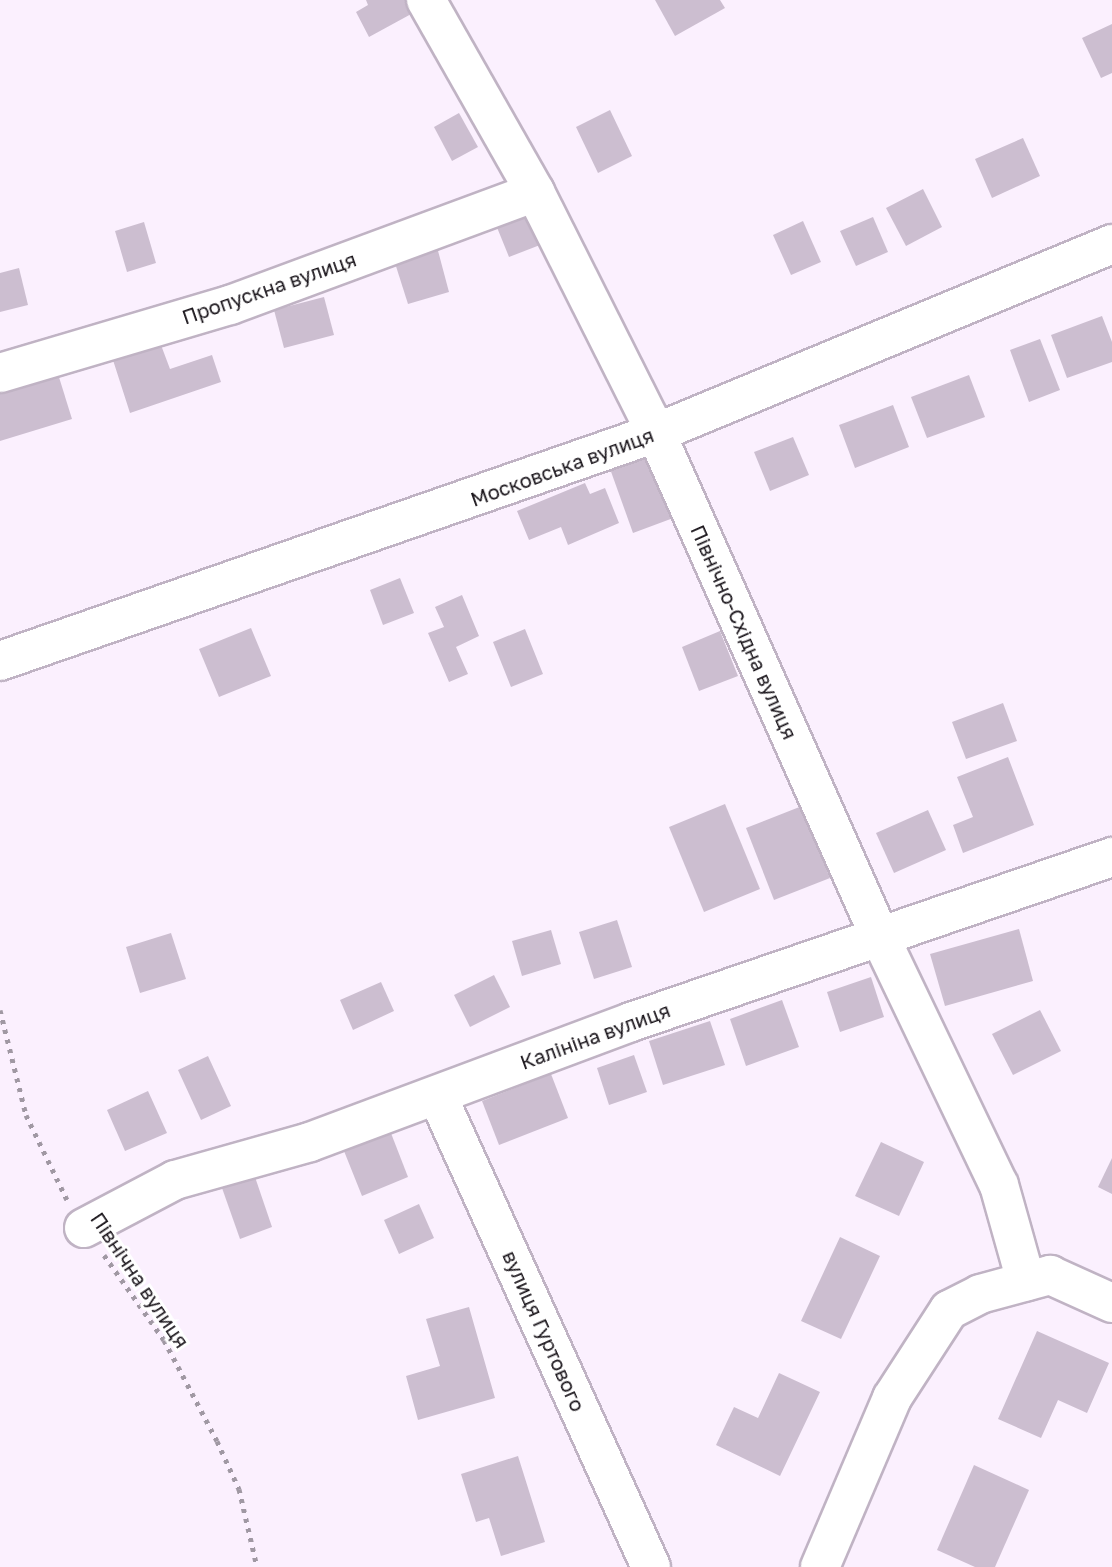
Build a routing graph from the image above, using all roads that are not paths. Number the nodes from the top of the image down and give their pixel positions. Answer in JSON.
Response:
{"nodes":[{"id":1,"x":426,"y":0,"type":"edge"},
{"id":2,"x":535,"y":192,"type":"junction"},
{"id":3,"x":1112,"y":244,"type":"edge"},
{"id":4,"x":0,"y":373,"type":"edge"},
{"id":5,"x":656,"y":433,"type":"junction"},
{"id":6,"x":0,"y":661,"type":"edge"},
{"id":7,"x":1112,"y":857,"type":"edge"},
{"id":8,"x":879,"y":935,"type":"junction"},
{"id":9,"x":437,"y":1095,"type":"junction"},
{"id":10,"x":84,"y":1228,"type":"road end"},
{"id":11,"x":1038,"y":1278,"type":"junction"},
{"id":12,"x":1112,"y":1303,"type":"edge"},
{"id":13,"x":651,"y":1567,"type":"edge"},
{"id":14,"x":820,"y":1567,"type":"edge"}],
"edges":[{"from":1,"to":2,"type":"street","name":"Північно-Східна вулиця"},
{"from":2,"to":4,"type":"street","name":"Пропускна вулиця"},
{"from":2,"to":5,"type":"street","name":"Північно-Східна вулиця"},
{"from":3,"to":5,"type":"street","name":"Московська вулиця"},
{"from":5,"to":6,"type":"street","name":"Московська вулиця"},
{"from":5,"to":8,"type":"street","name":"Північно-Східна вулиця"},
{"from":7,"to":8,"type":"street","name":"Калініна вулиця"},
{"from":8,"to":9,"type":"street","name":"Калініна вулиця"},
{"from":8,"to":11,"type":"street","name":"Північно-Східна вулиця"},
{"from":9,"to":10,"type":"street","name":"Калініна вулиця"},
{"from":9,"to":13,"type":"street","name":"вулиця Гуртового"},
{"from":11,"to":12,"type":"street"},
{"from":11,"to":14,"type":"street"}]}
